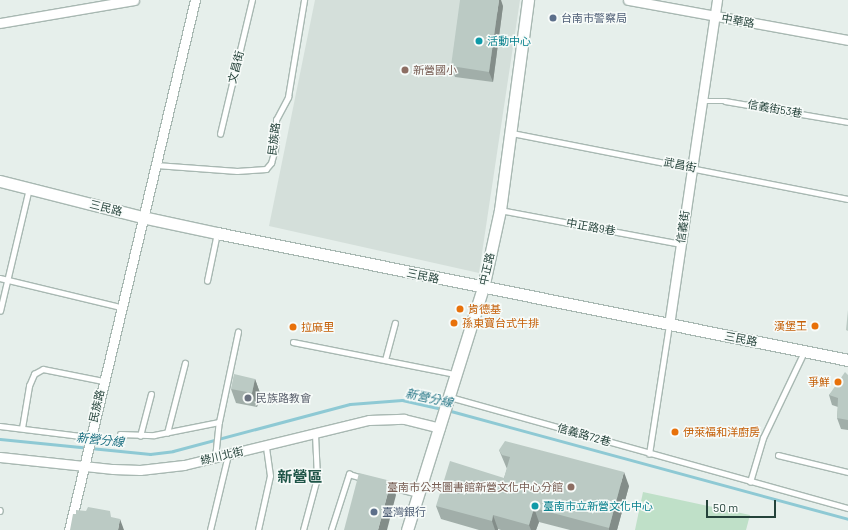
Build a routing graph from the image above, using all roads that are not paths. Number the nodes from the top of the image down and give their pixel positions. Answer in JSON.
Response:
{"nodes":[{"id":1,"x":134,"y":0,"type":"edge"},
{"id":2,"x":195,"y":0,"type":"edge"},
{"id":3,"x":252,"y":0,"type":"edge"},
{"id":4,"x":304,"y":0,"type":"edge"},
{"id":5,"x":528,"y":0,"type":"edge"},
{"id":6,"x":628,"y":0,"type":"edge"},
{"id":7,"x":717,"y":0,"type":"edge"},
{"id":8,"x":715,"y":17,"type":"junction"},
{"id":9,"x":0,"y":23,"type":"edge"},
{"id":10,"x":848,"y":40,"type":"edge"},
{"id":11,"x":702,"y":101,"type":"junction"},
{"id":12,"x":848,"y":122,"type":"edge"},
{"id":13,"x":512,"y":133,"type":"junction"},
{"id":14,"x":220,"y":134,"type":"dead end"},
{"id":15,"x":154,"y":165,"type":"junction"},
{"id":16,"x":692,"y":168,"type":"junction"},
{"id":17,"x":0,"y":180,"type":"edge"},
{"id":18,"x":29,"y":188,"type":"junction"},
{"id":19,"x":848,"y":199,"type":"edge"},
{"id":20,"x":500,"y":210,"type":"junction"},
{"id":21,"x":142,"y":217,"type":"junction"},
{"id":22,"x":217,"y":233,"type":"junction"},
{"id":23,"x":681,"y":244,"type":"junction"},
{"id":24,"x":0,"y":278,"type":"edge"},
{"id":25,"x":7,"y":280,"type":"junction"},
{"id":26,"x":207,"y":281,"type":"dead end"},
{"id":27,"x":483,"y":288,"type":"junction"},
{"id":28,"x":121,"y":307,"type":"junction"},
{"id":29,"x":0,"y":311,"type":"edge"},
{"id":30,"x":395,"y":323,"type":"dead end"},
{"id":31,"x":669,"y":325,"type":"junction"},
{"id":32,"x":238,"y":332,"type":"dead end"},
{"id":33,"x":292,"y":342,"type":"dead end"},
{"id":34,"x":804,"y":352,"type":"junction"},
{"id":35,"x":385,"y":360,"type":"junction"},
{"id":36,"x":848,"y":360,"type":"edge"},
{"id":37,"x":185,"y":363,"type":"dead end"},
{"id":38,"x":456,"y":375,"type":"junction"},
{"id":39,"x":103,"y":381,"type":"junction"},
{"id":40,"x":151,"y":394,"type":"dead end"},
{"id":41,"x":449,"y":400,"type":"junction"},
{"id":42,"x":219,"y":422,"type":"junction"},
{"id":43,"x":440,"y":425,"type":"junction"},
{"id":44,"x":0,"y":426,"type":"edge"},
{"id":45,"x":22,"y":428,"type":"junction"},
{"id":46,"x":167,"y":433,"type":"junction"},
{"id":47,"x":120,"y":434,"type":"dead end"},
{"id":48,"x":315,"y":434,"type":"junction"},
{"id":49,"x":90,"y":436,"type":"junction"},
{"id":50,"x":140,"y":436,"type":"junction"},
{"id":51,"x":266,"y":446,"type":"junction"},
{"id":52,"x":649,"y":454,"type":"junction"},
{"id":53,"x":228,"y":455,"type":"junction"},
{"id":54,"x":778,"y":455,"type":"dead end"},
{"id":55,"x":0,"y":458,"type":"edge"},
{"id":56,"x":215,"y":458,"type":"junction"},
{"id":57,"x":83,"y":466,"type":"junction"},
{"id":58,"x":848,"y":472,"type":"edge"},
{"id":59,"x":370,"y":480,"type":"edge"},
{"id":60,"x":750,"y":482,"type":"junction"},
{"id":61,"x":383,"y":484,"type":"edge"},
{"id":62,"x":418,"y":494,"type":"junction"},
{"id":63,"x":848,"y":508,"type":"edge"},
{"id":64,"x":69,"y":530,"type":"edge"},
{"id":65,"x":210,"y":530,"type":"edge"},
{"id":66,"x":258,"y":530,"type":"edge"},
{"id":67,"x":303,"y":530,"type":"edge"},
{"id":68,"x":331,"y":530,"type":"edge"},
{"id":69,"x":407,"y":530,"type":"edge"}],
"edges":[{"from":1,"to":9,"type":"street"},
{"from":2,"to":15,"type":"street","name":"民族路"},
{"from":3,"to":14,"type":"lane","name":"文昌街"},
{"from":4,"to":15,"type":"lane","name":"民族路"},
{"from":5,"to":13,"type":"street","name":"中正路"},
{"from":6,"to":8,"type":"street","name":"中華路"},
{"from":7,"to":8,"type":"street","name":"信義街"},
{"from":8,"to":10,"type":"street","name":"中華路"},
{"from":8,"to":11,"type":"street","name":"信義街"},
{"from":11,"to":12,"type":"lane","name":"信義街53巷"},
{"from":11,"to":16,"type":"street","name":"信義街"},
{"from":13,"to":16,"type":"lane","name":"武昌街"},
{"from":13,"to":20,"type":"street","name":"中正路"},
{"from":15,"to":21,"type":"street","name":"民族路"},
{"from":16,"to":19,"type":"lane","name":"武昌街"},
{"from":16,"to":23,"type":"street","name":"信義街"},
{"from":17,"to":18,"type":"street","name":"三民路"},
{"from":18,"to":21,"type":"street","name":"三民路"},
{"from":18,"to":25,"type":"lane"},
{"from":20,"to":23,"type":"lane","name":"中正路9巷"},
{"from":20,"to":27,"type":"street","name":"中正路"},
{"from":21,"to":22,"type":"street","name":"三民路"},
{"from":21,"to":28,"type":"street","name":"民族路"},
{"from":22,"to":26,"type":"lane"},
{"from":22,"to":27,"type":"street","name":"三民路"},
{"from":23,"to":31,"type":"street","name":"信義街"},
{"from":24,"to":25,"type":"lane"},
{"from":25,"to":28,"type":"lane"},
{"from":25,"to":29,"type":"lane"},
{"from":27,"to":31,"type":"street","name":"三民路"},
{"from":27,"to":38,"type":"street","name":"中正路"},
{"from":28,"to":39,"type":"street","name":"民族路"},
{"from":30,"to":35,"type":"lane"},
{"from":31,"to":34,"type":"street","name":"三民路"},
{"from":31,"to":52,"type":"lane","name":"信義街"},
{"from":32,"to":42,"type":"lane"},
{"from":33,"to":35,"type":"lane"},
{"from":34,"to":36,"type":"street","name":"三民路"},
{"from":34,"to":60,"type":"lane"},
{"from":35,"to":38,"type":"lane"},
{"from":37,"to":46,"type":"lane"},
{"from":38,"to":41,"type":"street","name":"中正路"},
{"from":39,"to":45,"type":"lane"},
{"from":39,"to":49,"type":"street","name":"民族路"},
{"from":40,"to":50,"type":"lane"},
{"from":41,"to":43,"type":"street","name":"中正路"},
{"from":41,"to":52,"type":"lane","name":"信義路72巷"},
{"from":42,"to":46,"type":"lane"},
{"from":42,"to":56,"type":"lane"},
{"from":43,"to":48,"type":"street","name":"綠川北街"},
{"from":43,"to":62,"type":"street","name":"中正路"},
{"from":44,"to":45,"type":"lane"},
{"from":45,"to":49,"type":"lane"},
{"from":46,"to":50,"type":"lane"},
{"from":47,"to":50,"type":"lane"},
{"from":48,"to":51,"type":"street","name":"綠川北街"},
{"from":48,"to":67,"type":"lane"},
{"from":49,"to":57,"type":"street","name":"民族路"},
{"from":51,"to":53,"type":"street","name":"綠川北街"},
{"from":51,"to":66,"type":"lane"},
{"from":52,"to":60,"type":"lane","name":"信義路72巷"},
{"from":53,"to":56,"type":"street","name":"綠川北街"},
{"from":53,"to":65,"type":"lane"},
{"from":54,"to":58,"type":"lane"},
{"from":55,"to":57,"type":"street","name":"綠川北街"},
{"from":56,"to":57,"type":"street","name":"綠川北街"},
{"from":57,"to":64,"type":"street"},
{"from":59,"to":68,"type":"lane"},
{"from":60,"to":63,"type":"lane","name":"信義路72巷"},
{"from":61,"to":62,"type":"lane"},
{"from":62,"to":69,"type":"street","name":"中正路"}]}
